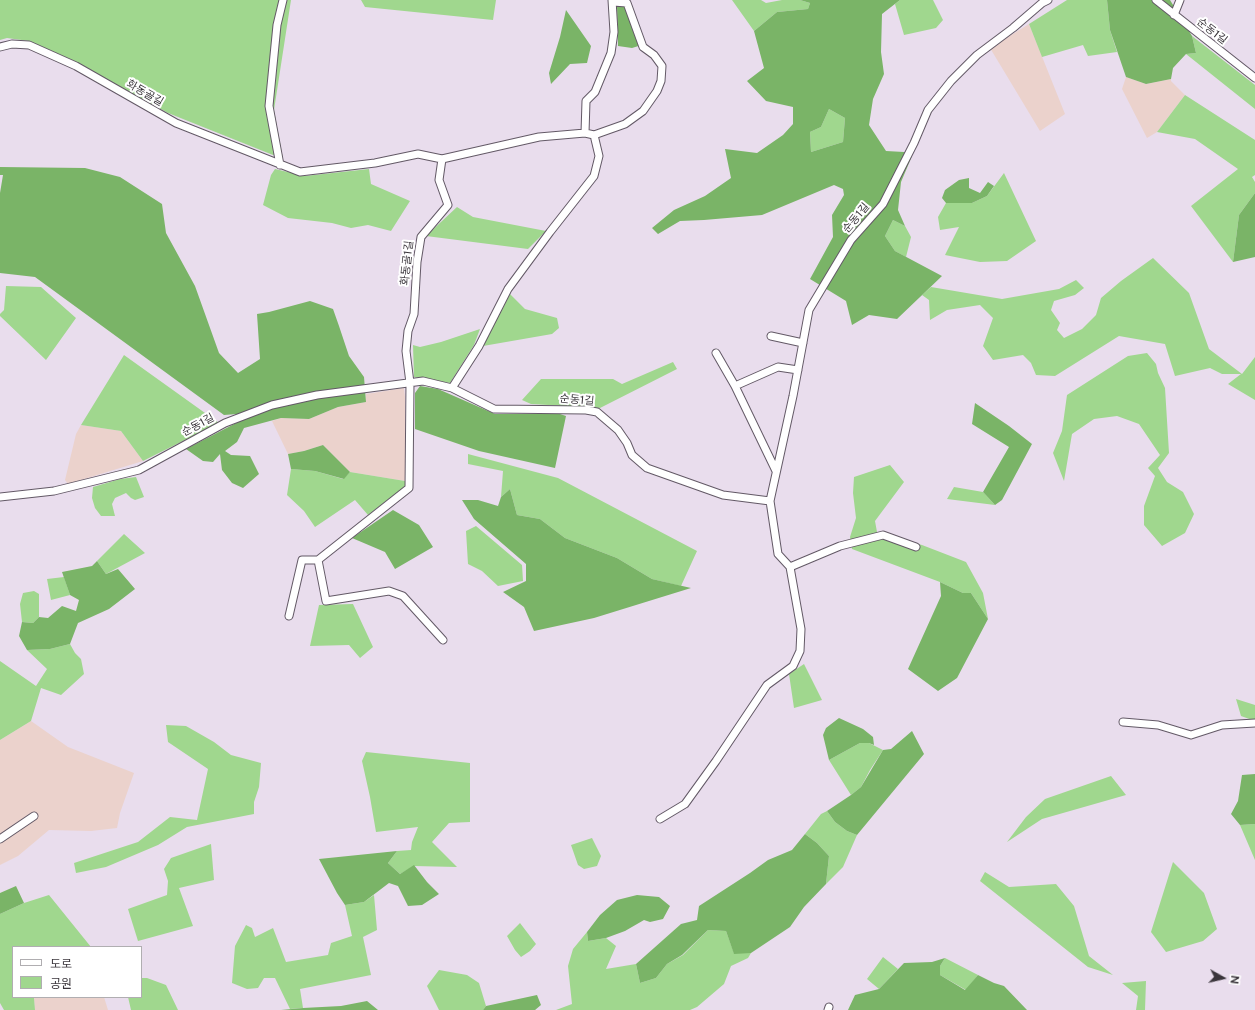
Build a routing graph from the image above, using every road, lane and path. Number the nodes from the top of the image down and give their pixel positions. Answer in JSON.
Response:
{"nodes":[{"id":1,"x":283,"y":0,"type":"edge"},
{"id":2,"x":1048,"y":0,"type":"edge"},
{"id":3,"x":1156,"y":0,"type":"edge"},
{"id":4,"x":1180,"y":0,"type":"edge"},
{"id":5,"x":612,"y":1,"type":"edge"},
{"id":6,"x":1174,"y":15,"type":"junction"},
{"id":7,"x":0,"y":47,"type":"edge"},
{"id":8,"x":1255,"y":78,"type":"edge"},
{"id":9,"x":585,"y":133,"type":"junction"},
{"id":10,"x":594,"y":135,"type":"junction"},
{"id":11,"x":442,"y":159,"type":"junction"},
{"id":12,"x":280,"y":165,"type":"junction"},
{"id":13,"x":771,"y":336,"type":"dead end"},
{"id":14,"x":803,"y":343,"type":"junction"},
{"id":15,"x":716,"y":353,"type":"dead end"},
{"id":16,"x":798,"y":370,"type":"junction"},
{"id":17,"x":410,"y":383,"type":"junction"},
{"id":18,"x":735,"y":386,"type":"junction"},
{"id":19,"x":452,"y":388,"type":"junction"},
{"id":20,"x":776,"y":472,"type":"junction"},
{"id":21,"x":0,"y":497,"type":"edge"},
{"id":22,"x":770,"y":501,"type":"junction"},
{"id":23,"x":916,"y":547,"type":"dead end"},
{"id":24,"x":318,"y":560,"type":"junction"},
{"id":25,"x":790,"y":567,"type":"junction"},
{"id":26,"x":289,"y":616,"type":"dead end"},
{"id":27,"x":443,"y":640,"type":"dead end"},
{"id":28,"x":1123,"y":722,"type":"dead end"},
{"id":29,"x":1255,"y":723,"type":"edge"},
{"id":30,"x":34,"y":816,"type":"dead end"},
{"id":31,"x":660,"y":819,"type":"dead end"},
{"id":32,"x":0,"y":840,"type":"edge"}],
"edges":[{"from":1,"to":12,"type":"street"},
{"from":2,"to":14,"type":"street","name":"순동1길"},
{"from":3,"to":6,"type":"street","name":"순동1길"},
{"from":4,"to":6,"type":"street"},
{"from":5,"to":9,"type":"street"},
{"from":5,"to":10,"type":"street"},
{"from":6,"to":8,"type":"street","name":"순동1길"},
{"from":7,"to":12,"type":"street","name":"화동골길"},
{"from":9,"to":10,"type":"street"},
{"from":9,"to":11,"type":"street"},
{"from":10,"to":19,"type":"street"},
{"from":11,"to":12,"type":"street","name":"화동골길"},
{"from":11,"to":17,"type":"street","name":"화동골1길"},
{"from":13,"to":14,"type":"street"},
{"from":14,"to":16,"type":"street","name":"순동1길"},
{"from":15,"to":18,"type":"street"},
{"from":16,"to":18,"type":"street"},
{"from":16,"to":20,"type":"street","name":"순동1길"},
{"from":17,"to":19,"type":"street","name":"순동1길"},
{"from":17,"to":21,"type":"street","name":"순동1길"},
{"from":17,"to":24,"type":"street"},
{"from":18,"to":20,"type":"street"},
{"from":19,"to":22,"type":"street","name":"순동1길"},
{"from":20,"to":22,"type":"street","name":"순동1길"},
{"from":22,"to":25,"type":"street","name":"순동1길"},
{"from":23,"to":25,"type":"street"},
{"from":24,"to":26,"type":"street"},
{"from":24,"to":27,"type":"street"},
{"from":25,"to":31,"type":"street"},
{"from":28,"to":29,"type":"street"},
{"from":30,"to":32,"type":"street"}]}
